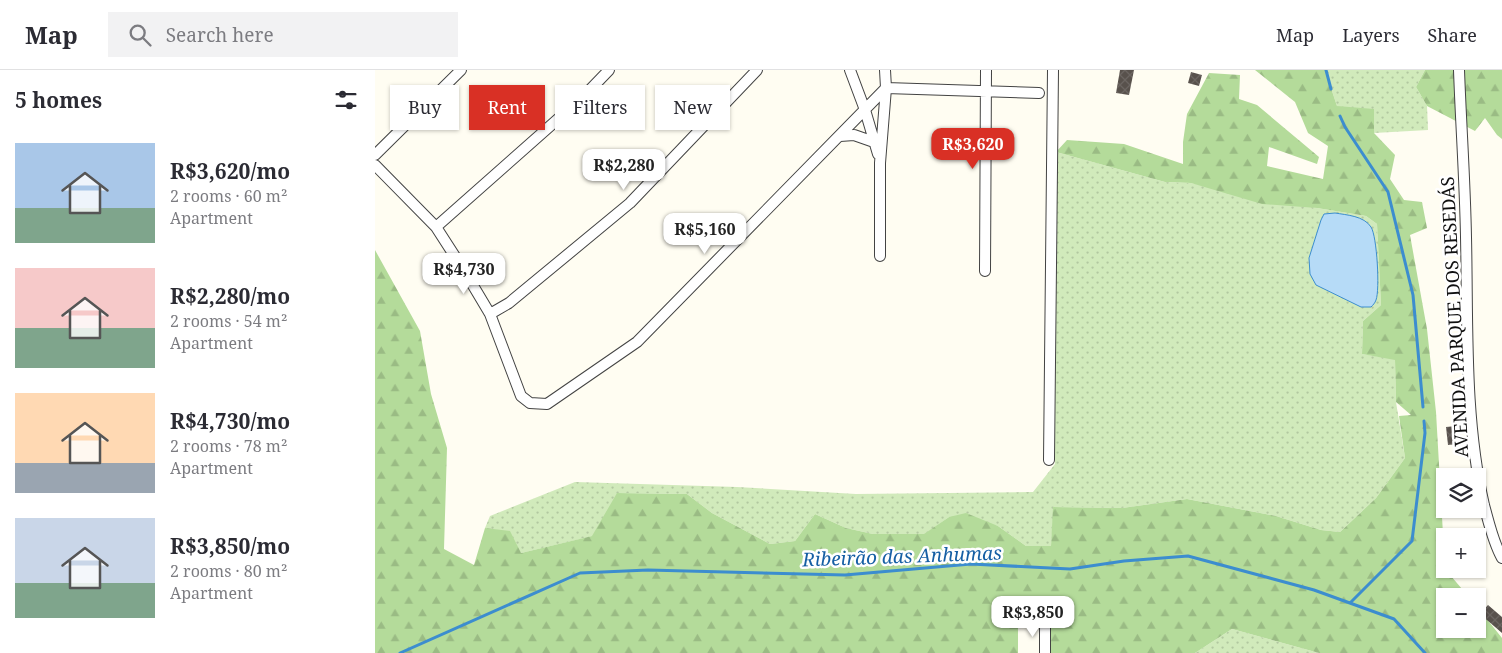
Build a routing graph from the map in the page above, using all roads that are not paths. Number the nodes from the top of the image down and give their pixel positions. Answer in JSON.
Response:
{"nodes":[{"id":1,"x":461,"y":70,"type":"edge"},
{"id":2,"x":609,"y":70,"type":"edge"},
{"id":3,"x":757,"y":70,"type":"edge"},
{"id":4,"x":850,"y":70,"type":"edge"},
{"id":5,"x":885,"y":70,"type":"edge"},
{"id":6,"x":986,"y":70,"type":"edge"},
{"id":7,"x":1053,"y":70,"type":"edge"},
{"id":8,"x":1459,"y":70,"type":"edge"},
{"id":9,"x":886,"y":88,"type":"junction"},
{"id":10,"x":985,"y":91,"type":"junction"},
{"id":11,"x":1039,"y":92,"type":"dead end"},
{"id":12,"x":865,"y":110,"type":"junction"},
{"id":13,"x":840,"y":136,"type":"junction"},
{"id":14,"x":874,"y":142,"type":"junction"},
{"id":15,"x":375,"y":154,"type":"edge"},
{"id":16,"x":880,"y":163,"type":"junction"},
{"id":17,"x":375,"y":165,"type":"edge"},
{"id":18,"x":436,"y":227,"type":"junction"},
{"id":19,"x":880,"y":256,"type":"dead end"},
{"id":20,"x":985,"y":271,"type":"dead end"},
{"id":21,"x":490,"y":314,"type":"junction"},
{"id":22,"x":1049,"y":460,"type":"dead end"},
{"id":23,"x":1502,"y":558,"type":"edge"},
{"id":24,"x":1045,"y":624,"type":"dead end"},
{"id":25,"x":1045,"y":653,"type":"edge"}],
"edges":[{"from":1,"to":15,"type":"street"},
{"from":2,"to":18,"type":"street"},
{"from":3,"to":21,"type":"street"},
{"from":4,"to":12,"type":"street"},
{"from":5,"to":9,"type":"street"},
{"from":6,"to":10,"type":"street"},
{"from":7,"to":22,"type":"street"},
{"from":8,"to":23,"type":"street","name":"AVENIDA PARQUE DOS RESEDÁS"},
{"from":9,"to":10,"type":"street"},
{"from":9,"to":12,"type":"street"},
{"from":9,"to":16,"type":"street"},
{"from":10,"to":11,"type":"street"},
{"from":10,"to":20,"type":"street"},
{"from":12,"to":13,"type":"street"},
{"from":12,"to":14,"type":"street"},
{"from":13,"to":14,"type":"street"},
{"from":13,"to":21,"type":"street"},
{"from":14,"to":16,"type":"street"},
{"from":16,"to":19,"type":"street"},
{"from":17,"to":18,"type":"street"},
{"from":18,"to":21,"type":"street"},
{"from":24,"to":25,"type":"street"}]}
